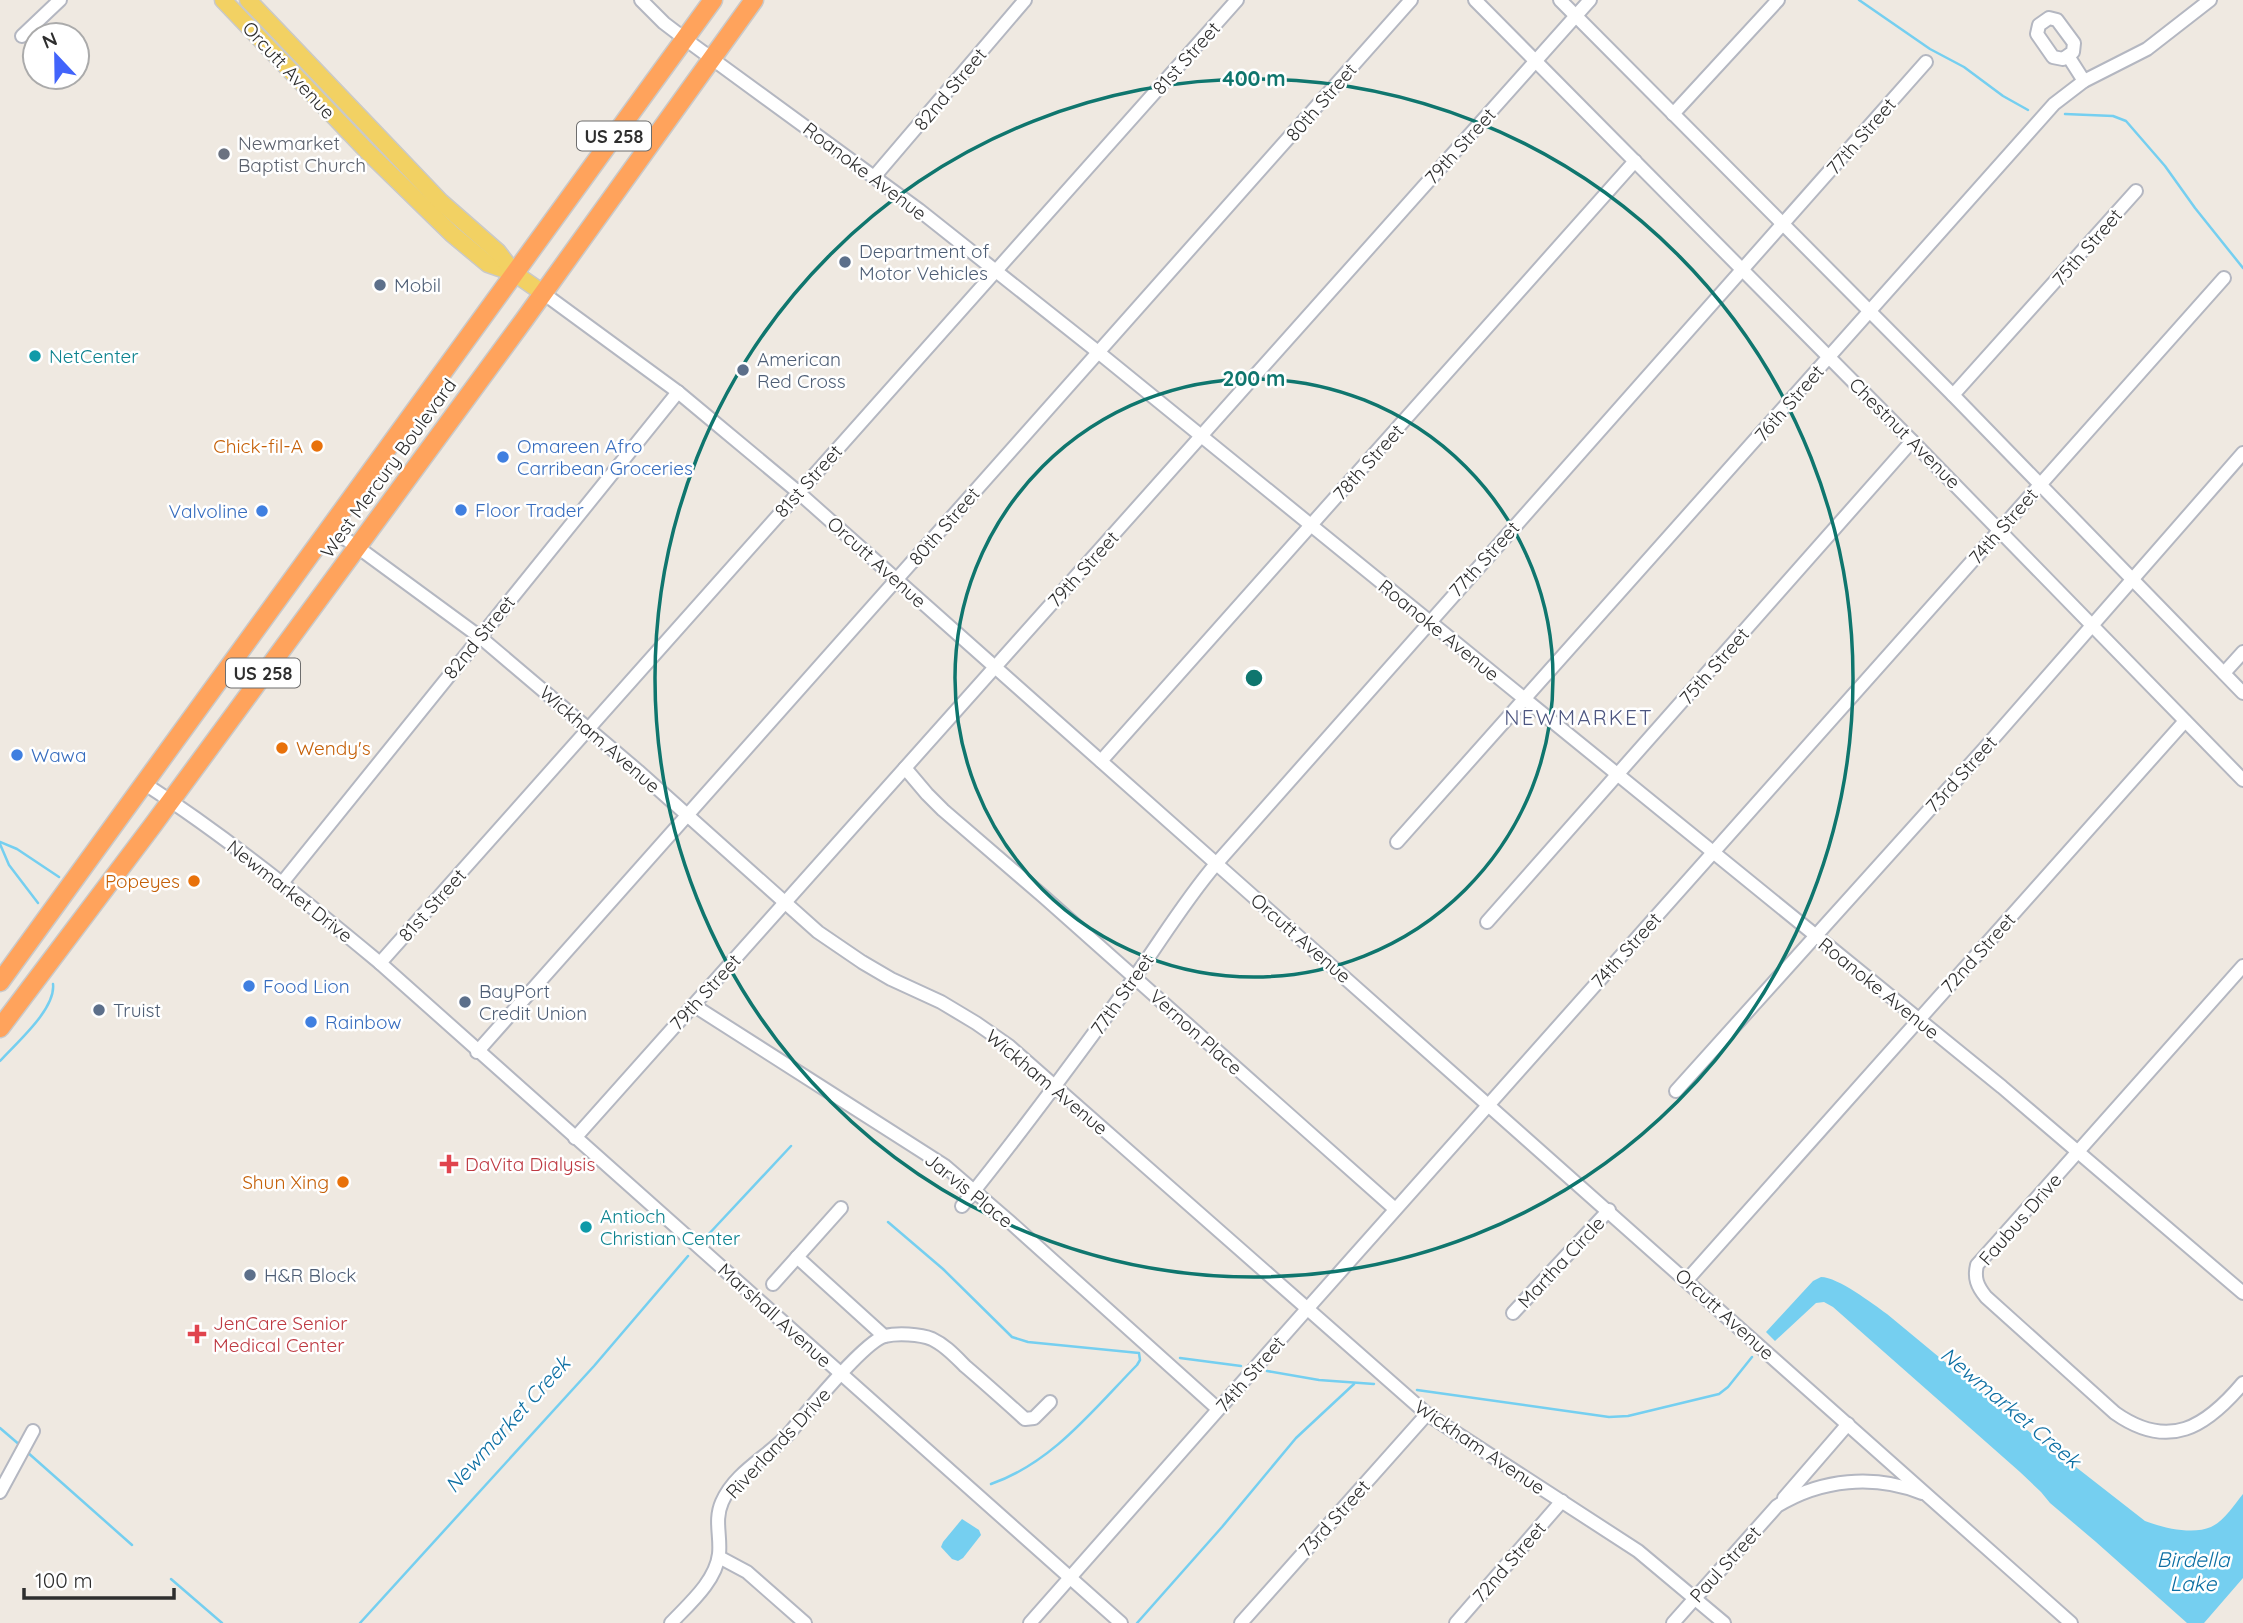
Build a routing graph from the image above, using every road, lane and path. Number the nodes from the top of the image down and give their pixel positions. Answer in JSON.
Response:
{"nodes":[{"id":1,"x":60,"y":0,"type":"edge"},
{"id":2,"x":223,"y":0,"type":"edge"},
{"id":3,"x":248,"y":0,"type":"edge"},
{"id":4,"x":641,"y":0,"type":"edge"},
{"id":5,"x":713,"y":0,"type":"edge"},
{"id":6,"x":754,"y":0,"type":"edge"},
{"id":7,"x":1025,"y":0,"type":"edge"},
{"id":8,"x":1237,"y":0,"type":"edge"},
{"id":9,"x":1411,"y":0,"type":"edge"},
{"id":10,"x":1475,"y":0,"type":"edge"},
{"id":11,"x":1560,"y":0,"type":"edge"},
{"id":12,"x":1590,"y":0,"type":"edge"},
{"id":13,"x":1778,"y":0,"type":"edge"},
{"id":14,"x":2205,"y":2,"type":"edge"},
{"id":15,"x":1576,"y":16,"type":"junction"},
{"id":16,"x":38,"y":21,"type":"edge"},
{"id":17,"x":685,"y":39,"type":"junction"},
{"id":18,"x":2068,"y":56,"type":"dead end"},
{"id":19,"x":710,"y":59,"type":"junction"},
{"id":20,"x":1535,"y":61,"type":"junction"},
{"id":21,"x":1926,"y":62,"type":"dead end"},
{"id":22,"x":2084,"y":81,"type":"junction"},
{"id":23,"x":1673,"y":114,"type":"junction"},
{"id":24,"x":338,"y":121,"type":"junction"},
{"id":25,"x":385,"y":143,"type":"junction"},
{"id":26,"x":1635,"y":161,"type":"junction"},
{"id":27,"x":874,"y":177,"type":"junction"},
{"id":28,"x":2136,"y":191,"type":"dead end"},
{"id":29,"x":1783,"y":225,"type":"junction"},
{"id":30,"x":1742,"y":269,"type":"junction"},
{"id":31,"x":996,"y":272,"type":"junction"},
{"id":32,"x":514,"y":273,"type":"junction"},
{"id":33,"x":2224,"y":278,"type":"dead end"},
{"id":34,"x":543,"y":292,"type":"junction"},
{"id":35,"x":1870,"y":311,"type":"junction"},
{"id":36,"x":1098,"y":352,"type":"junction"},
{"id":37,"x":1830,"y":357,"type":"junction"},
{"id":38,"x":678,"y":392,"type":"junction"},
{"id":39,"x":1953,"y":395,"type":"junction"},
{"id":40,"x":1201,"y":436,"type":"junction"},
{"id":41,"x":1912,"y":441,"type":"junction"},
{"id":42,"x":2243,"y":453,"type":"edge"},
{"id":43,"x":2040,"y":484,"type":"junction"},
{"id":44,"x":798,"y":492,"type":"junction"},
{"id":45,"x":1311,"y":526,"type":"junction"},
{"id":46,"x":329,"y":528,"type":"junction"},
{"id":47,"x":2000,"y":530,"type":"junction"},
{"id":48,"x":356,"y":545,"type":"junction"},
{"id":49,"x":897,"y":579,"type":"junction"},
{"id":50,"x":2133,"y":580,"type":"junction"},
{"id":51,"x":1429,"y":621,"type":"junction"},
{"id":52,"x":2092,"y":625,"type":"junction"},
{"id":53,"x":480,"y":637,"type":"junction"},
{"id":54,"x":2243,"y":652,"type":"edge"},
{"id":55,"x":995,"y":667,"type":"junction"},
{"id":56,"x":2224,"y":673,"type":"junction"},
{"id":57,"x":2243,"y":693,"type":"edge"},
{"id":58,"x":1525,"y":699,"type":"junction"},
{"id":59,"x":2185,"y":721,"type":"junction"},
{"id":60,"x":589,"y":728,"type":"junction"},
{"id":61,"x":1101,"y":761,"type":"junction"},
{"id":62,"x":905,"y":768,"type":"junction"},
{"id":63,"x":1618,"y":775,"type":"junction"},
{"id":64,"x":2243,"y":780,"type":"edge"},
{"id":65,"x":145,"y":784,"type":"junction"},
{"id":66,"x":170,"y":801,"type":"junction"},
{"id":67,"x":687,"y":816,"type":"junction"},
{"id":68,"x":1397,"y":842,"type":"dead end"},
{"id":69,"x":1713,"y":853,"type":"junction"},
{"id":70,"x":1216,"y":863,"type":"junction"},
{"id":71,"x":282,"y":883,"type":"junction"},
{"id":72,"x":784,"y":904,"type":"junction"},
{"id":73,"x":1486,"y":922,"type":"dead end"},
{"id":74,"x":1815,"y":936,"type":"junction"},
{"id":75,"x":380,"y":963,"type":"junction"},
{"id":76,"x":2243,"y":966,"type":"edge"},
{"id":77,"x":1135,"y":978,"type":"junction"},
{"id":78,"x":0,"y":982,"type":"edge"},
{"id":79,"x":693,"y":1005,"type":"junction"},
{"id":80,"x":428,"y":1007,"type":"joint"},
{"id":81,"x":1918,"y":1019,"type":"junction"},
{"id":82,"x":0,"y":1028,"type":"edge"},
{"id":83,"x":477,"y":1052,"type":"junction"},
{"id":84,"x":1056,"y":1086,"type":"junction"},
{"id":85,"x":1676,"y":1091,"type":"dead end"},
{"id":86,"x":1489,"y":1104,"type":"junction"},
{"id":87,"x":575,"y":1138,"type":"junction"},
{"id":88,"x":2078,"y":1152,"type":"junction"},
{"id":89,"x":974,"y":1191,"type":"junction"},
{"id":90,"x":962,"y":1206,"type":"dead end"},
{"id":91,"x":841,"y":1208,"type":"dead end"},
{"id":92,"x":1395,"y":1209,"type":"junction"},
{"id":93,"x":1609,"y":1210,"type":"junction"},
{"id":94,"x":797,"y":1257,"type":"junction"},
{"id":95,"x":1687,"y":1280,"type":"junction"},
{"id":96,"x":773,"y":1284,"type":"dead end"},
{"id":97,"x":2243,"y":1293,"type":"edge"},
{"id":98,"x":1307,"y":1309,"type":"junction"},
{"id":99,"x":1513,"y":1313,"type":"dead end"},
{"id":100,"x":884,"y":1336,"type":"junction"},
{"id":101,"x":842,"y":1374,"type":"junction"},
{"id":102,"x":2243,"y":1383,"type":"edge"},
{"id":103,"x":1050,"y":1402,"type":"dead end"},
{"id":104,"x":1218,"y":1409,"type":"junction"},
{"id":105,"x":1427,"y":1415,"type":"junction"},
{"id":106,"x":1849,"y":1424,"type":"junction"},
{"id":107,"x":33,"y":1431,"type":"dead end"},
{"id":108,"x":0,"y":1492,"type":"edge"},
{"id":109,"x":1929,"y":1496,"type":"junction"},
{"id":110,"x":1562,"y":1501,"type":"junction"},
{"id":111,"x":1777,"y":1506,"type":"junction"},
{"id":112,"x":719,"y":1558,"type":"junction"},
{"id":113,"x":1071,"y":1578,"type":"junction"},
{"id":114,"x":1695,"y":1598,"type":"junction"},
{"id":115,"x":671,"y":1623,"type":"edge"},
{"id":116,"x":804,"y":1623,"type":"edge"},
{"id":117,"x":1030,"y":1623,"type":"edge"},
{"id":118,"x":1121,"y":1623,"type":"edge"},
{"id":119,"x":1241,"y":1623,"type":"edge"},
{"id":120,"x":1456,"y":1623,"type":"edge"},
{"id":121,"x":1673,"y":1623,"type":"edge"},
{"id":122,"x":1724,"y":1623,"type":"edge"},
{"id":123,"x":2071,"y":1623,"type":"edge"}],
"edges":[{"from":1,"to":16,"type":"street"},
{"from":2,"to":24,"type":"main road","name":"Orcutt Avenue"},
{"from":3,"to":25,"type":"main road","name":"Orcutt Avenue"},
{"from":4,"to":17,"type":"street","name":"Roanoke Avenue"},
{"from":5,"to":17,"type":"highway","name":"West Mercury Boulevard","number":"US 258"},
{"from":6,"to":19,"type":"highway","name":"West Mercury Boulevard","number":"US 258"},
{"from":7,"to":27,"type":"street","name":"82nd Street"},
{"from":8,"to":31,"type":"street","name":"81st Street"},
{"from":9,"to":36,"type":"street","name":"80th Street"},
{"from":10,"to":20,"type":"street","name":"Chestnut Avenue"},
{"from":11,"to":15,"type":"street"},
{"from":12,"to":15,"type":"street","name":"79th Street"},
{"from":13,"to":23,"type":"street"},
{"from":14,"to":22,"type":"street","name":"76th Street"},
{"from":15,"to":20,"type":"street","name":"79th Street"},
{"from":15,"to":23,"type":"street"},
{"from":17,"to":19,"type":"street","name":"Roanoke Avenue"},
{"from":17,"to":32,"type":"highway","name":"West Mercury Boulevard","number":"US 258"},
{"from":18,"to":22,"type":"street"},
{"from":19,"to":27,"type":"street","name":"Roanoke Avenue"},
{"from":19,"to":34,"type":"highway","name":"West Mercury Boulevard","number":"US 258"},
{"from":20,"to":26,"type":"street","name":"Chestnut Avenue"},
{"from":20,"to":40,"type":"street","name":"79th Street"},
{"from":21,"to":29,"type":"street","name":"77th Street"},
{"from":22,"to":35,"type":"street","name":"76th Street"},
{"from":23,"to":29,"type":"street"},
{"from":24,"to":25,"type":"main road"},
{"from":24,"to":32,"type":"main road","name":"Orcutt Avenue"},
{"from":25,"to":32,"type":"main road","name":"Orcutt Avenue"},
{"from":26,"to":30,"type":"street","name":"Chestnut Avenue"},
{"from":26,"to":45,"type":"street","name":"78th Street"},
{"from":27,"to":31,"type":"street","name":"Roanoke Avenue"},
{"from":28,"to":39,"type":"street","name":"75th Street"},
{"from":29,"to":30,"type":"street","name":"77th Street"},
{"from":29,"to":35,"type":"street"},
{"from":30,"to":37,"type":"street","name":"Chestnut Avenue"},
{"from":30,"to":51,"type":"street","name":"77th Street"},
{"from":31,"to":36,"type":"street","name":"Roanoke Avenue"},
{"from":31,"to":44,"type":"street","name":"81st Street"},
{"from":32,"to":34,"type":"main road","name":"Orcutt Avenue"},
{"from":32,"to":46,"type":"highway","name":"West Mercury Boulevard","number":"US 258"},
{"from":33,"to":43,"type":"street","name":"74th Street"},
{"from":34,"to":38,"type":"street","name":"Orcutt Avenue"},
{"from":34,"to":48,"type":"highway","name":"West Mercury Boulevard","number":"US 258"},
{"from":35,"to":37,"type":"street","name":"76th Street"},
{"from":35,"to":39,"type":"street"},
{"from":36,"to":40,"type":"street","name":"Roanoke Avenue"},
{"from":36,"to":49,"type":"street","name":"80th Street"},
{"from":37,"to":41,"type":"street","name":"Chestnut Avenue"},
{"from":37,"to":58,"type":"street","name":"76th Street"},
{"from":38,"to":44,"type":"street","name":"Orcutt Avenue"},
{"from":38,"to":53,"type":"street","name":"82nd Street"},
{"from":39,"to":43,"type":"street"},
{"from":40,"to":45,"type":"street","name":"Roanoke Avenue"},
{"from":40,"to":55,"type":"street","name":"79th Street"},
{"from":41,"to":47,"type":"street","name":"Chestnut Avenue"},
{"from":41,"to":63,"type":"street","name":"75th Street"},
{"from":42,"to":50,"type":"street","name":"73rd Street"},
{"from":43,"to":47,"type":"street","name":"74th Street"},
{"from":43,"to":50,"type":"street"},
{"from":44,"to":49,"type":"street","name":"Orcutt Avenue"},
{"from":44,"to":60,"type":"street","name":"81st Street"},
{"from":45,"to":51,"type":"street","name":"Roanoke Avenue"},
{"from":45,"to":61,"type":"street","name":"78th Street"},
{"from":46,"to":48,"type":"street","name":"Wickham Avenue"},
{"from":46,"to":65,"type":"highway","name":"West Mercury Boulevard","number":"US 258"},
{"from":47,"to":52,"type":"street","name":"Chestnut Avenue"},
{"from":47,"to":69,"type":"street","name":"74th Street"},
{"from":48,"to":53,"type":"street","name":"Wickham Avenue"},
{"from":48,"to":66,"type":"highway","name":"West Mercury Boulevard","number":"US 258"},
{"from":49,"to":55,"type":"street","name":"Orcutt Avenue"},
{"from":49,"to":67,"type":"street","name":"80th Street"},
{"from":50,"to":52,"type":"street","name":"73rd Street"},
{"from":50,"to":56,"type":"street"},
{"from":51,"to":58,"type":"street","name":"Roanoke Avenue"},
{"from":51,"to":70,"type":"street","name":"77th Street"},
{"from":52,"to":59,"type":"street","name":"Chestnut Avenue"},
{"from":52,"to":74,"type":"street","name":"73rd Street"},
{"from":53,"to":60,"type":"street","name":"Wickham Avenue"},
{"from":53,"to":71,"type":"street","name":"82nd Street"},
{"from":54,"to":56,"type":"street"},
{"from":55,"to":61,"type":"street","name":"Orcutt Avenue"},
{"from":55,"to":62,"type":"street","name":"79th Street"},
{"from":56,"to":57,"type":"street"},
{"from":58,"to":63,"type":"street","name":"Roanoke Avenue"},
{"from":58,"to":68,"type":"street","name":"76th Street"},
{"from":59,"to":64,"type":"street","name":"Chestnut Avenue"},
{"from":59,"to":81,"type":"street","name":"72nd Street"},
{"from":60,"to":67,"type":"street","name":"Wickham Avenue"},
{"from":60,"to":75,"type":"street","name":"81st Street"},
{"from":61,"to":70,"type":"street","name":"Orcutt Avenue"},
{"from":62,"to":72,"type":"street","name":"79th Street"},
{"from":62,"to":77,"type":"street","name":"Vernon Place"},
{"from":63,"to":69,"type":"street","name":"Roanoke Avenue"},
{"from":63,"to":73,"type":"street","name":"75th Street"},
{"from":65,"to":66,"type":"street","name":"Newmarket Drive"},
{"from":65,"to":78,"type":"highway","name":"West Mercury Boulevard","number":"US 258"},
{"from":66,"to":71,"type":"street","name":"Newmarket Drive"},
{"from":66,"to":82,"type":"highway","name":"West Mercury Boulevard","number":"US 258"},
{"from":67,"to":72,"type":"street","name":"Wickham Avenue"},
{"from":67,"to":83,"type":"street","name":"80th Street"},
{"from":69,"to":74,"type":"street","name":"Roanoke Avenue"},
{"from":69,"to":86,"type":"street","name":"74th Street"},
{"from":70,"to":77,"type":"street","name":"77th Street"},
{"from":70,"to":86,"type":"street","name":"Orcutt Avenue"},
{"from":71,"to":75,"type":"street","name":"Newmarket Drive"},
{"from":72,"to":79,"type":"street","name":"79th Street"},
{"from":72,"to":84,"type":"street","name":"Wickham Avenue"},
{"from":74,"to":81,"type":"street","name":"Roanoke Avenue"},
{"from":74,"to":85,"type":"street","name":"73rd Street"},
{"from":75,"to":80,"type":"street","name":"Newmarket Drive"},
{"from":76,"to":88,"type":"street","name":"Faubus Drive"},
{"from":77,"to":84,"type":"street","name":"77th Street"},
{"from":77,"to":92,"type":"street","name":"Vernon Place"},
{"from":79,"to":87,"type":"street","name":"79th Street"},
{"from":79,"to":89,"type":"street","name":"Jarvis Place"},
{"from":80,"to":83,"type":"street","name":"Marshall Avenue"},
{"from":81,"to":88,"type":"street","name":"Roanoke Avenue"},
{"from":81,"to":95,"type":"street","name":"72nd Street"},
{"from":83,"to":87,"type":"street","name":"Marshall Avenue"},
{"from":84,"to":89,"type":"street","name":"77th Street"},
{"from":84,"to":98,"type":"street","name":"Wickham Avenue"},
{"from":86,"to":92,"type":"street","name":"74th Street"},
{"from":86,"to":93,"type":"street","name":"Orcutt Avenue"},
{"from":87,"to":101,"type":"street","name":"Marshall Avenue"},
{"from":88,"to":97,"type":"street","name":"Roanoke Avenue"},
{"from":88,"to":102,"type":"street","name":"Faubus Drive"},
{"from":89,"to":90,"type":"street","name":"77th Street"},
{"from":89,"to":104,"type":"street","name":"Jarvis Place"},
{"from":91,"to":94,"type":"street"},
{"from":92,"to":98,"type":"street","name":"74th Street"},
{"from":93,"to":95,"type":"street","name":"Orcutt Avenue"},
{"from":93,"to":99,"type":"street","name":"Martha Circle"},
{"from":94,"to":96,"type":"street"},
{"from":94,"to":100,"type":"street"},
{"from":95,"to":106,"type":"street","name":"Orcutt Avenue"},
{"from":98,"to":104,"type":"street","name":"74th Street"},
{"from":98,"to":105,"type":"street","name":"Wickham Avenue"},
{"from":100,"to":101,"type":"street","name":"Riverlands Drive"},
{"from":100,"to":103,"type":"street"},
{"from":101,"to":112,"type":"street","name":"Riverlands Drive"},
{"from":101,"to":113,"type":"street","name":"Marshall Avenue"},
{"from":104,"to":113,"type":"street","name":"74th Street"},
{"from":105,"to":110,"type":"street","name":"Wickham Avenue"},
{"from":105,"to":119,"type":"street","name":"73rd Street"},
{"from":106,"to":109,"type":"street","name":"Orcutt Avenue"},
{"from":106,"to":111,"type":"street","name":"Paul Street"},
{"from":107,"to":108,"type":"street"},
{"from":109,"to":111,"type":"street","name":"Paul Street"},
{"from":109,"to":123,"type":"street","name":"Orcutt Avenue"},
{"from":110,"to":114,"type":"street","name":"Wickham Avenue"},
{"from":110,"to":120,"type":"street","name":"72nd Street"},
{"from":111,"to":114,"type":"street","name":"Paul Street"},
{"from":112,"to":115,"type":"street"},
{"from":112,"to":116,"type":"street"},
{"from":113,"to":117,"type":"street","name":"74th Street"},
{"from":113,"to":118,"type":"street","name":"Marshall Avenue"},
{"from":114,"to":121,"type":"street","name":"Paul Street"},
{"from":114,"to":122,"type":"street","name":"Wickham Avenue"}]}
